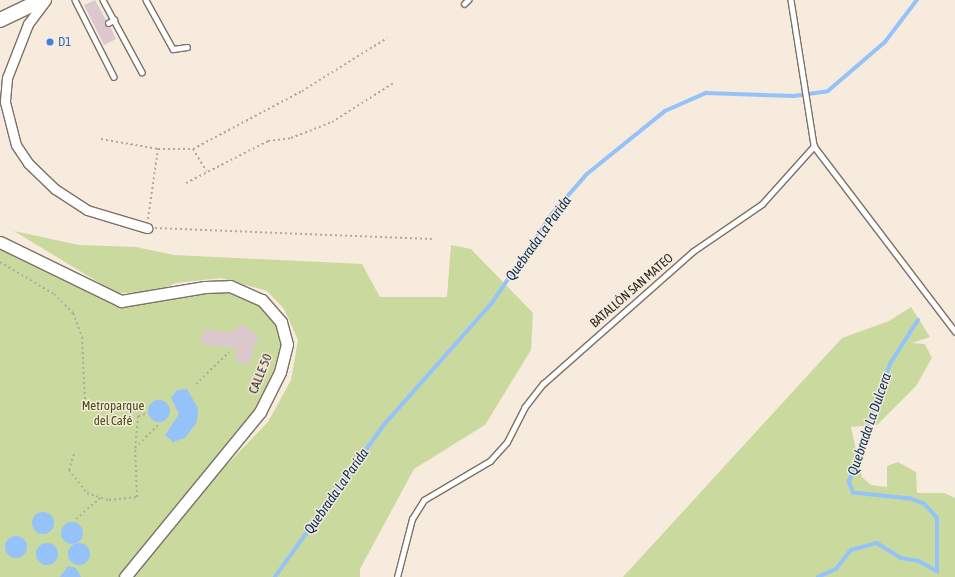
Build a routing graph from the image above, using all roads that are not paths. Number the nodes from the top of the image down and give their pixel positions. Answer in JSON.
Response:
{"nodes":[{"id":1,"x":42,"y":0,"type":"edge"},
{"id":2,"x":46,"y":0,"type":"edge"},
{"id":3,"x":75,"y":0,"type":"edge"},
{"id":4,"x":103,"y":0,"type":"edge"},
{"id":5,"x":146,"y":0,"type":"edge"},
{"id":6,"x":791,"y":0,"type":"edge"},
{"id":7,"x":13,"y":14,"type":"junction"},
{"id":8,"x":0,"y":20,"type":"edge"},
{"id":9,"x":114,"y":20,"type":"junction"},
{"id":10,"x":108,"y":23,"type":"dead end"},
{"id":11,"x":28,"y":24,"type":"junction"},
{"id":12,"x":187,"y":47,"type":"dead end"},
{"id":13,"x":142,"y":72,"type":"dead end"},
{"id":14,"x":114,"y":77,"type":"dead end"},
{"id":15,"x":814,"y":146,"type":"junction"},
{"id":16,"x":146,"y":228,"type":"road end"},
{"id":17,"x":0,"y":242,"type":"edge"},
{"id":18,"x":955,"y":331,"type":"edge"},
{"id":19,"x":125,"y":577,"type":"edge"},
{"id":20,"x":397,"y":577,"type":"edge"}],
"edges":[{"from":1,"to":7,"type":"main road"},
{"from":2,"to":11,"type":"street"},
{"from":3,"to":14,"type":"lane"},
{"from":4,"to":9,"type":"lane"},
{"from":5,"to":12,"type":"lane"},
{"from":6,"to":15,"type":"lane"},
{"from":7,"to":8,"type":"main road"},
{"from":7,"to":11,"type":"street"},
{"from":9,"to":10,"type":"lane"},
{"from":9,"to":13,"type":"lane"},
{"from":11,"to":16,"type":"street"},
{"from":15,"to":18,"type":"lane"},
{"from":15,"to":20,"type":"lane","name":"BATALLÓN SAN MATEO"},
{"from":17,"to":19,"type":"street","name":"CALLE 50"}]}
